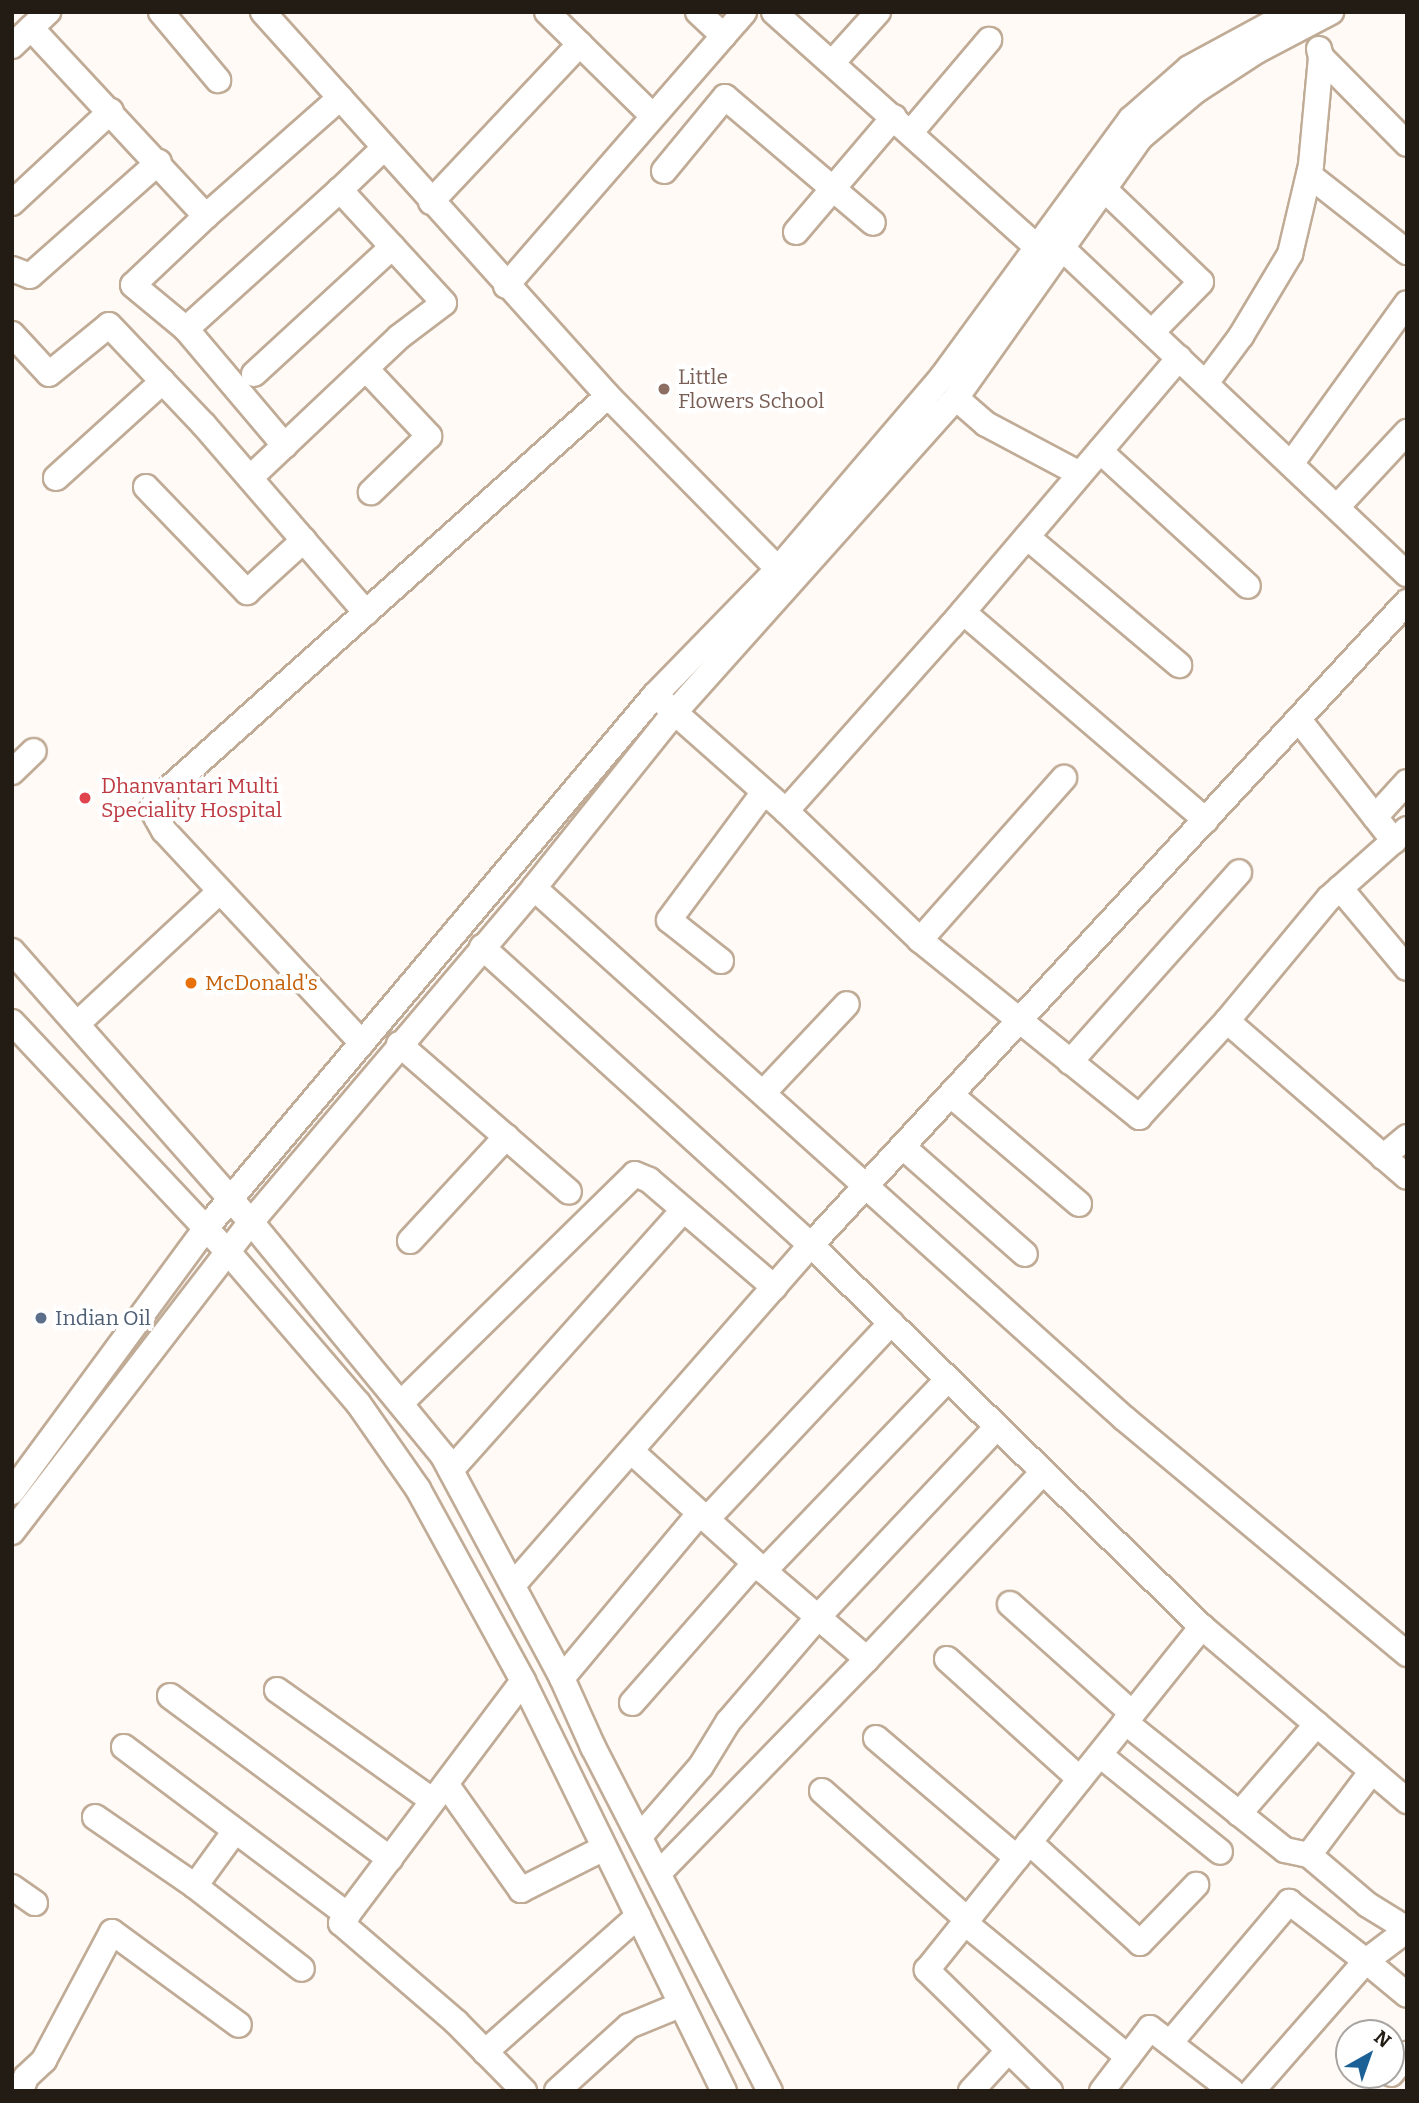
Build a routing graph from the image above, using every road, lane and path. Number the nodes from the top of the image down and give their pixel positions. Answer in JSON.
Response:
{"nodes":[{"id":1,"x":161,"y":12,"type":"edge"},
{"id":2,"x":547,"y":12,"type":"edge"},
{"id":3,"x":698,"y":12,"type":"edge"},
{"id":4,"x":744,"y":12,"type":"edge"},
{"id":5,"x":774,"y":12,"type":"edge"},
{"id":6,"x":878,"y":12,"type":"edge"},
{"id":7,"x":1312,"y":15,"type":"edge"},
{"id":8,"x":277,"y":17,"type":"edge"},
{"id":9,"x":40,"y":20,"type":"edge"},
{"id":10,"x":724,"y":36,"type":"junction"},
{"id":11,"x":989,"y":40,"type":"dead end"},
{"id":12,"x":580,"y":44,"type":"junction"},
{"id":13,"x":12,"y":46,"type":"edge"},
{"id":14,"x":1321,"y":57,"type":"junction"},
{"id":15,"x":832,"y":63,"type":"junction"},
{"id":16,"x":218,"y":79,"type":"dead end"},
{"id":17,"x":340,"y":98,"type":"junction"},
{"id":18,"x":111,"y":111,"type":"junction"},
{"id":19,"x":653,"y":116,"type":"junction"},
{"id":20,"x":902,"y":124,"type":"junction"},
{"id":21,"x":1407,"y":144,"type":"edge"},
{"id":22,"x":384,"y":148,"type":"junction"},
{"id":23,"x":159,"y":162,"type":"junction"},
{"id":24,"x":664,"y":171,"type":"dead end"},
{"id":25,"x":1309,"y":175,"type":"junction"},
{"id":26,"x":1102,"y":187,"type":"junction"},
{"id":27,"x":833,"y":188,"type":"junction"},
{"id":28,"x":340,"y":190,"type":"junction"},
{"id":29,"x":431,"y":202,"type":"junction"},
{"id":30,"x":12,"y":203,"type":"edge"},
{"id":31,"x":205,"y":216,"type":"junction"},
{"id":32,"x":873,"y":223,"type":"dead end"},
{"id":33,"x":796,"y":232,"type":"dead end"},
{"id":34,"x":392,"y":247,"type":"junction"},
{"id":35,"x":1407,"y":252,"type":"edge"},
{"id":36,"x":1051,"y":253,"type":"junction"},
{"id":37,"x":12,"y":269,"type":"edge"},
{"id":38,"x":506,"y":286,"type":"junction"},
{"id":39,"x":1407,"y":303,"type":"edge"},
{"id":40,"x":186,"y":329,"type":"junction"},
{"id":41,"x":1152,"y":332,"type":"junction"},
{"id":42,"x":12,"y":334,"type":"edge"},
{"id":43,"x":1179,"y":358,"type":"junction"},
{"id":44,"x":366,"y":370,"type":"junction"},
{"id":45,"x":254,"y":374,"type":"dead end"},
{"id":46,"x":163,"y":382,"type":"junction"},
{"id":47,"x":1206,"y":383,"type":"junction"},
{"id":48,"x":608,"y":396,"type":"junction"},
{"id":49,"x":956,"y":398,"type":"junction"},
{"id":50,"x":1407,"y":432,"type":"edge"},
{"id":51,"x":285,"y":446,"type":"junction"},
{"id":52,"x":1100,"y":451,"type":"junction"},
{"id":53,"x":1291,"y":464,"type":"junction"},
{"id":54,"x":1080,"y":474,"type":"junction"},
{"id":55,"x":56,"y":478,"type":"dead end"},
{"id":56,"x":250,"y":478,"type":"junction"},
{"id":57,"x":146,"y":487,"type":"dead end"},
{"id":58,"x":372,"y":492,"type":"dead end"},
{"id":59,"x":1337,"y":507,"type":"junction"},
{"id":60,"x":1027,"y":537,"type":"junction"},
{"id":61,"x":304,"y":540,"type":"junction"},
{"id":62,"x":1407,"y":574,"type":"edge"},
{"id":63,"x":785,"y":577,"type":"junction"},
{"id":64,"x":1248,"y":586,"type":"dead end"},
{"id":65,"x":1407,"y":602,"type":"edge"},
{"id":66,"x":963,"y":612,"type":"junction"},
{"id":67,"x":366,"y":613,"type":"junction"},
{"id":68,"x":1179,"y":665,"type":"dead end"},
{"id":69,"x":655,"y":695,"type":"junction"},
{"id":70,"x":674,"y":713,"type":"junction"},
{"id":71,"x":1299,"y":720,"type":"junction"},
{"id":72,"x":34,"y":751,"type":"dead end"},
{"id":73,"x":12,"y":772,"type":"edge"},
{"id":74,"x":1064,"y":778,"type":"dead end"},
{"id":75,"x":1407,"y":782,"type":"edge"},
{"id":76,"x":764,"y":792,"type":"junction"},
{"id":77,"x":786,"y":811,"type":"junction"},
{"id":78,"x":1375,"y":817,"type":"junction"},
{"id":79,"x":1206,"y":820,"type":"junction"},
{"id":80,"x":1403,"y":835,"type":"edge"},
{"id":81,"x":1239,"y":872,"type":"dead end"},
{"id":82,"x":534,"y":888,"type":"junction"},
{"id":83,"x":1340,"y":888,"type":"junction"},
{"id":84,"x":220,"y":891,"type":"junction"},
{"id":85,"x":920,"y":940,"type":"junction"},
{"id":86,"x":482,"y":947,"type":"junction"},
{"id":87,"x":12,"y":951,"type":"edge"},
{"id":88,"x":721,"y":961,"type":"dead end"},
{"id":89,"x":1407,"y":968,"type":"edge"},
{"id":90,"x":847,"y":1004,"type":"dead end"},
{"id":91,"x":1020,"y":1021,"type":"junction"},
{"id":92,"x":1227,"y":1021,"type":"junction"},
{"id":93,"x":12,"y":1022,"type":"edge"},
{"id":94,"x":77,"y":1024,"type":"junction"},
{"id":95,"x":362,"y":1044,"type":"junction"},
{"id":96,"x":398,"y":1044,"type":"junction"},
{"id":97,"x":1070,"y":1062,"type":"junction"},
{"id":98,"x":764,"y":1093,"type":"junction"},
{"id":99,"x":951,"y":1095,"type":"junction"},
{"id":100,"x":506,"y":1137,"type":"junction"},
{"id":101,"x":1407,"y":1138,"type":"edge"},
{"id":102,"x":903,"y":1147,"type":"junction"},
{"id":103,"x":1383,"y":1157,"type":"junction"},
{"id":104,"x":1407,"y":1177,"type":"edge"},
{"id":105,"x":867,"y":1185,"type":"junction"},
{"id":106,"x":569,"y":1192,"type":"dead end"},
{"id":107,"x":231,"y":1199,"type":"junction"},
{"id":108,"x":1079,"y":1204,"type":"dead end"},
{"id":109,"x":682,"y":1212,"type":"junction"},
{"id":110,"x":251,"y":1222,"type":"junction"},
{"id":111,"x":206,"y":1228,"type":"junction"},
{"id":112,"x":410,"y":1241,"type":"dead end"},
{"id":113,"x":811,"y":1245,"type":"junction"},
{"id":114,"x":228,"y":1252,"type":"junction"},
{"id":115,"x":1025,"y":1255,"type":"dead end"},
{"id":116,"x":774,"y":1287,"type":"junction"},
{"id":117,"x":891,"y":1323,"type":"junction"},
{"id":118,"x":948,"y":1379,"type":"junction"},
{"id":119,"x":401,"y":1403,"type":"junction"},
{"id":120,"x":997,"y":1427,"type":"junction"},
{"id":121,"x":631,"y":1451,"type":"junction"},
{"id":122,"x":451,"y":1470,"type":"junction"},
{"id":123,"x":1043,"y":1472,"type":"junction"},
{"id":124,"x":12,"y":1492,"type":"edge"},
{"id":125,"x":703,"y":1516,"type":"junction"},
{"id":126,"x":12,"y":1532,"type":"edge"},
{"id":127,"x":760,"y":1567,"type":"junction"},
{"id":128,"x":513,"y":1585,"type":"junction"},
{"id":129,"x":1010,"y":1604,"type":"dead end"},
{"id":130,"x":818,"y":1618,"type":"junction"},
{"id":131,"x":1202,"y":1627,"type":"junction"},
{"id":132,"x":1407,"y":1654,"type":"edge"},
{"id":133,"x":947,"y":1658,"type":"dead end"},
{"id":134,"x":867,"y":1659,"type":"junction"},
{"id":135,"x":562,"y":1678,"type":"junction"},
{"id":136,"x":523,"y":1681,"type":"junction"},
{"id":137,"x":277,"y":1690,"type":"dead end"},
{"id":138,"x":170,"y":1696,"type":"dead end"},
{"id":139,"x":632,"y":1703,"type":"dead end"},
{"id":140,"x":1129,"y":1718,"type":"junction"},
{"id":141,"x":1317,"y":1724,"type":"junction"},
{"id":142,"x":876,"y":1738,"type":"dead end"},
{"id":143,"x":124,"y":1747,"type":"dead end"},
{"id":144,"x":1100,"y":1755,"type":"junction"},
{"id":145,"x":1372,"y":1772,"type":"junction"},
{"id":146,"x":1080,"y":1779,"type":"junction"},
{"id":147,"x":822,"y":1791,"type":"dead end"},
{"id":148,"x":440,"y":1793,"type":"junction"},
{"id":149,"x":1407,"y":1801,"type":"edge"},
{"id":150,"x":1239,"y":1814,"type":"junction"},
{"id":151,"x":95,"y":1817,"type":"dead end"},
{"id":152,"x":235,"y":1830,"type":"junction"},
{"id":153,"x":641,"y":1835,"type":"junction"},
{"id":154,"x":602,"y":1849,"type":"junction"},
{"id":155,"x":1023,"y":1850,"type":"junction"},
{"id":156,"x":1220,"y":1852,"type":"dead end"},
{"id":157,"x":1309,"y":1855,"type":"junction"},
{"id":158,"x":390,"y":1860,"type":"junction"},
{"id":159,"x":659,"y":1873,"type":"junction"},
{"id":160,"x":1196,"y":1885,"type":"dead end"},
{"id":161,"x":195,"y":1886,"type":"junction"},
{"id":162,"x":12,"y":1887,"type":"edge"},
{"id":163,"x":35,"y":1903,"type":"dead end"},
{"id":164,"x":348,"y":1915,"type":"junction"},
{"id":165,"x":638,"y":1916,"type":"junction"},
{"id":166,"x":966,"y":1921,"type":"junction"},
{"id":167,"x":1407,"y":1929,"type":"edge"},
{"id":168,"x":1366,"y":1961,"type":"junction"},
{"id":169,"x":302,"y":1969,"type":"dead end"},
{"id":170,"x":1407,"y":1995,"type":"edge"},
{"id":171,"x":680,"y":2005,"type":"junction"},
{"id":172,"x":239,"y":2025,"type":"dead end"},
{"id":173,"x":1170,"y":2043,"type":"junction"},
{"id":174,"x":485,"y":2052,"type":"junction"},
{"id":175,"x":1008,"y":2052,"type":"junction"},
{"id":176,"x":1128,"y":2057,"type":"junction"},
{"id":177,"x":22,"y":2091,"type":"edge"},
{"id":178,"x":524,"y":2091,"type":"edge"},
{"id":179,"x":557,"y":2091,"type":"edge"},
{"id":180,"x":724,"y":2091,"type":"edge"},
{"id":181,"x":770,"y":2091,"type":"edge"},
{"id":182,"x":971,"y":2091,"type":"edge"},
{"id":183,"x":1051,"y":2091,"type":"edge"},
{"id":184,"x":1102,"y":2091,"type":"edge"},
{"id":185,"x":1232,"y":2091,"type":"edge"},
{"id":186,"x":1252,"y":2091,"type":"edge"}],
"edges":[{"from":1,"to":16,"type":"street"},
{"from":2,"to":12,"type":"street"},
{"from":3,"to":10,"type":"street"},
{"from":4,"to":10,"type":"street"},
{"from":5,"to":15,"type":"street"},
{"from":6,"to":15,"type":"street"},
{"from":7,"to":14,"type":"street"},
{"from":7,"to":26,"type":"street"},
{"from":7,"to":36,"type":"street"},
{"from":8,"to":17,"type":"street"},
{"from":9,"to":13,"type":"street"},
{"from":9,"to":18,"type":"street"},
{"from":10,"to":19,"type":"street"},
{"from":11,"to":20,"type":"street"},
{"from":12,"to":19,"type":"street"},
{"from":12,"to":29,"type":"street"},
{"from":14,"to":21,"type":"street"},
{"from":14,"to":25,"type":"street"},
{"from":15,"to":20,"type":"street"},
{"from":17,"to":22,"type":"street"},
{"from":17,"to":31,"type":"street"},
{"from":18,"to":23,"type":"street"},
{"from":18,"to":30,"type":"street"},
{"from":19,"to":38,"type":"street"},
{"from":20,"to":27,"type":"street"},
{"from":20,"to":36,"type":"street"},
{"from":22,"to":28,"type":"street"},
{"from":22,"to":29,"type":"street"},
{"from":23,"to":31,"type":"street"},
{"from":23,"to":37,"type":"street"},
{"from":24,"to":27,"type":"street"},
{"from":25,"to":35,"type":"street"},
{"from":25,"to":47,"type":"street"},
{"from":26,"to":36,"type":"street"},
{"from":26,"to":41,"type":"street"},
{"from":27,"to":32,"type":"street"},
{"from":27,"to":33,"type":"street"},
{"from":28,"to":34,"type":"street"},
{"from":28,"to":40,"type":"street"},
{"from":29,"to":38,"type":"street"},
{"from":31,"to":40,"type":"street"},
{"from":34,"to":44,"type":"street"},
{"from":34,"to":45,"type":"street"},
{"from":36,"to":41,"type":"street"},
{"from":36,"to":49,"type":"street"},
{"from":36,"to":63,"type":"street"},
{"from":38,"to":48,"type":"street"},
{"from":39,"to":53,"type":"street"},
{"from":40,"to":51,"type":"street"},
{"from":41,"to":43,"type":"street"},
{"from":42,"to":46,"type":"street"},
{"from":43,"to":47,"type":"street"},
{"from":43,"to":52,"type":"street"},
{"from":44,"to":51,"type":"street"},
{"from":44,"to":58,"type":"street"},
{"from":46,"to":55,"type":"street"},
{"from":46,"to":56,"type":"street"},
{"from":47,"to":53,"type":"street"},
{"from":48,"to":63,"type":"street"},
{"from":48,"to":67,"type":"street"},
{"from":49,"to":54,"type":"street"},
{"from":49,"to":63,"type":"street"},
{"from":50,"to":59,"type":"street"},
{"from":51,"to":56,"type":"street"},
{"from":52,"to":54,"type":"street"},
{"from":52,"to":64,"type":"street"},
{"from":53,"to":59,"type":"street"},
{"from":54,"to":60,"type":"street"},
{"from":56,"to":61,"type":"street"},
{"from":57,"to":61,"type":"street"},
{"from":59,"to":62,"type":"street"},
{"from":60,"to":66,"type":"street"},
{"from":60,"to":68,"type":"street"},
{"from":61,"to":67,"type":"street"},
{"from":63,"to":69,"type":"street"},
{"from":63,"to":70,"type":"street"},
{"from":65,"to":71,"type":"street"},
{"from":66,"to":77,"type":"street"},
{"from":66,"to":79,"type":"street"},
{"from":67,"to":84,"type":"street"},
{"from":69,"to":70,"type":"street"},
{"from":69,"to":95,"type":"street"},
{"from":70,"to":76,"type":"street"},
{"from":70,"to":82,"type":"street"},
{"from":71,"to":78,"type":"street"},
{"from":71,"to":79,"type":"street"},
{"from":72,"to":73,"type":"street"},
{"from":74,"to":85,"type":"street"},
{"from":75,"to":78,"type":"street"},
{"from":76,"to":77,"type":"street"},
{"from":76,"to":88,"type":"street"},
{"from":77,"to":85,"type":"street"},
{"from":78,"to":80,"type":"street"},
{"from":79,"to":91,"type":"street"},
{"from":80,"to":83,"type":"street"},
{"from":81,"to":97,"type":"street"},
{"from":82,"to":86,"type":"street"},
{"from":82,"to":98,"type":"street"},
{"from":83,"to":89,"type":"street"},
{"from":83,"to":92,"type":"street"},
{"from":84,"to":94,"type":"street"},
{"from":84,"to":95,"type":"street"},
{"from":85,"to":91,"type":"street"},
{"from":86,"to":96,"type":"street"},
{"from":86,"to":113,"type":"street"},
{"from":87,"to":94,"type":"street"},
{"from":90,"to":98,"type":"street"},
{"from":91,"to":97,"type":"street"},
{"from":91,"to":99,"type":"street"},
{"from":92,"to":97,"type":"street"},
{"from":92,"to":103,"type":"street"},
{"from":93,"to":111,"type":"street"},
{"from":94,"to":107,"type":"street"},
{"from":95,"to":107,"type":"street"},
{"from":96,"to":100,"type":"street"},
{"from":96,"to":110,"type":"street"},
{"from":98,"to":105,"type":"street"},
{"from":99,"to":102,"type":"street"},
{"from":99,"to":108,"type":"street"},
{"from":100,"to":106,"type":"street"},
{"from":100,"to":112,"type":"street"},
{"from":101,"to":103,"type":"street"},
{"from":102,"to":105,"type":"street"},
{"from":102,"to":115,"type":"street"},
{"from":103,"to":104,"type":"street"},
{"from":105,"to":113,"type":"street"},
{"from":105,"to":132,"type":"street"},
{"from":107,"to":110,"type":"street"},
{"from":107,"to":111,"type":"street"},
{"from":109,"to":116,"type":"street"},
{"from":109,"to":119,"type":"street"},
{"from":109,"to":122,"type":"street"},
{"from":110,"to":114,"type":"street"},
{"from":110,"to":119,"type":"street"},
{"from":111,"to":114,"type":"street"},
{"from":111,"to":124,"type":"street"},
{"from":113,"to":116,"type":"street"},
{"from":113,"to":117,"type":"street"},
{"from":114,"to":126,"type":"street"},
{"from":114,"to":136,"type":"street"},
{"from":116,"to":121,"type":"street"},
{"from":117,"to":118,"type":"street"},
{"from":117,"to":125,"type":"street"},
{"from":118,"to":120,"type":"street"},
{"from":118,"to":127,"type":"street"},
{"from":119,"to":122,"type":"street"},
{"from":120,"to":123,"type":"street"},
{"from":120,"to":130,"type":"street"},
{"from":121,"to":125,"type":"street"},
{"from":121,"to":128,"type":"street"},
{"from":122,"to":128,"type":"street"},
{"from":123,"to":131,"type":"street"},
{"from":123,"to":134,"type":"street"},
{"from":125,"to":127,"type":"street"},
{"from":125,"to":135,"type":"street"},
{"from":127,"to":130,"type":"street"},
{"from":127,"to":139,"type":"street"},
{"from":128,"to":135,"type":"street"},
{"from":129,"to":140,"type":"street"},
{"from":130,"to":134,"type":"street"},
{"from":130,"to":153,"type":"street"},
{"from":131,"to":140,"type":"street"},
{"from":131,"to":141,"type":"street"},
{"from":133,"to":146,"type":"street"},
{"from":134,"to":159,"type":"street"},
{"from":135,"to":153,"type":"street"},
{"from":136,"to":148,"type":"street"},
{"from":136,"to":154,"type":"street"},
{"from":137,"to":148,"type":"street"},
{"from":138,"to":158,"type":"street"},
{"from":140,"to":144,"type":"street"},
{"from":140,"to":150,"type":"street"},
{"from":141,"to":145,"type":"street"},
{"from":141,"to":150,"type":"street"},
{"from":142,"to":155,"type":"street"},
{"from":143,"to":152,"type":"street"},
{"from":144,"to":146,"type":"street"},
{"from":144,"to":156,"type":"street"},
{"from":145,"to":149,"type":"street"},
{"from":145,"to":157,"type":"street"},
{"from":146,"to":155,"type":"street"},
{"from":147,"to":166,"type":"street"},
{"from":148,"to":154,"type":"street"},
{"from":148,"to":158,"type":"street"},
{"from":150,"to":157,"type":"street"},
{"from":151,"to":161,"type":"street"},
{"from":152,"to":161,"type":"street"},
{"from":152,"to":164,"type":"street"},
{"from":153,"to":159,"type":"street"},
{"from":154,"to":165,"type":"street"},
{"from":155,"to":160,"type":"street"},
{"from":155,"to":166,"type":"street"},
{"from":157,"to":167,"type":"street"},
{"from":158,"to":164,"type":"street"},
{"from":159,"to":181,"type":"street"},
{"from":161,"to":169,"type":"street"},
{"from":162,"to":163,"type":"street"},
{"from":164,"to":174,"type":"street"},
{"from":165,"to":171,"type":"street"},
{"from":165,"to":174,"type":"street"},
{"from":166,"to":175,"type":"street"},
{"from":166,"to":176,"type":"street"},
{"from":167,"to":168,"type":"street"},
{"from":168,"to":170,"type":"street"},
{"from":168,"to":173,"type":"street"},
{"from":168,"to":186,"type":"street"},
{"from":171,"to":179,"type":"street"},
{"from":171,"to":180,"type":"street"},
{"from":172,"to":177,"type":"street"},
{"from":173,"to":176,"type":"street"},
{"from":173,"to":185,"type":"street"},
{"from":174,"to":178,"type":"street"},
{"from":175,"to":182,"type":"street"},
{"from":175,"to":183,"type":"street"},
{"from":176,"to":184,"type":"street"}]}
